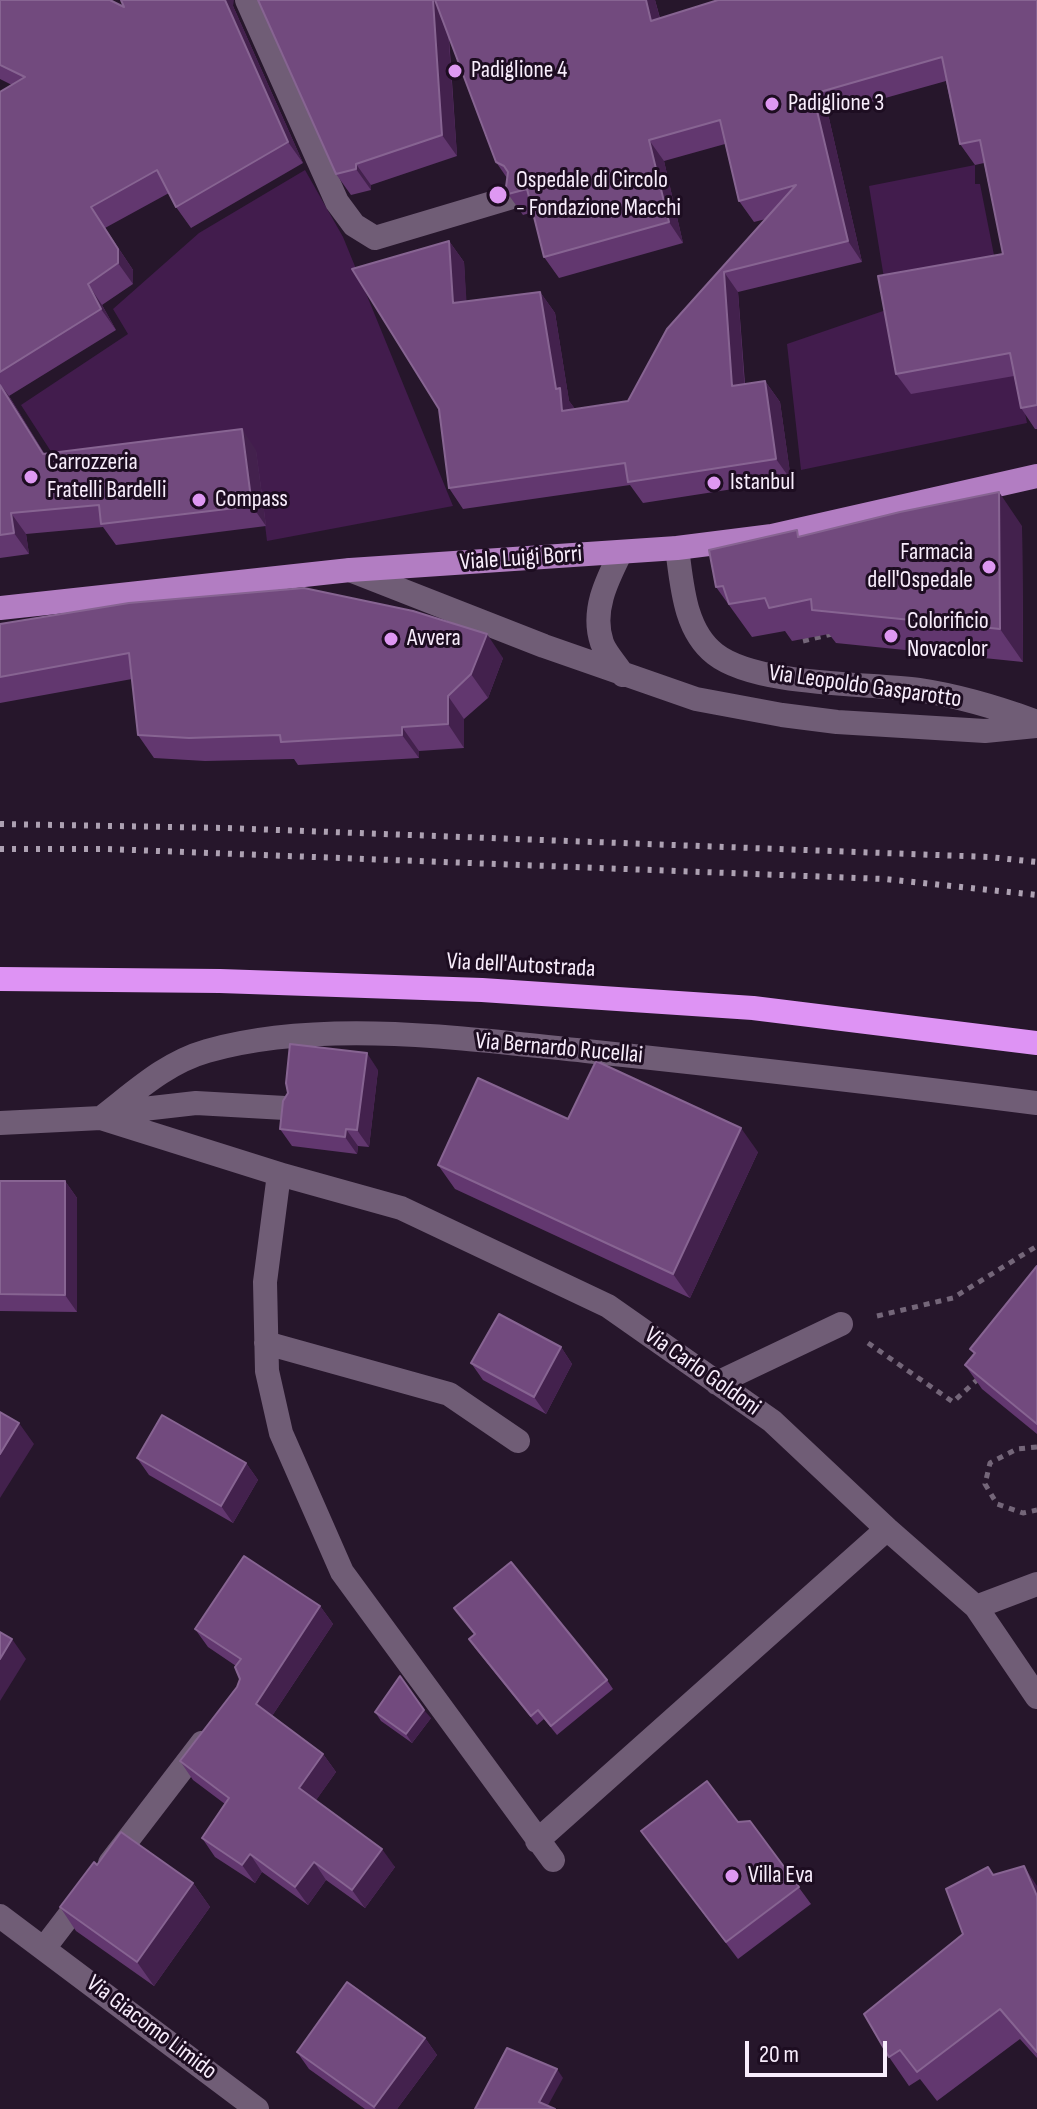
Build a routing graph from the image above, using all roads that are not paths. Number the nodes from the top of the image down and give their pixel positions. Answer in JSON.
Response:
{"nodes":[{"id":1,"x":247,"y":0,"type":"edge"},
{"id":2,"x":509,"y":198,"type":"edge"},
{"id":3,"x":1037,"y":476,"type":"edge"},
{"id":4,"x":677,"y":548,"type":"junction"},
{"id":5,"x":621,"y":552,"type":"junction"},
{"id":6,"x":350,"y":570,"type":"junction"},
{"id":7,"x":0,"y":608,"type":"edge"},
{"id":8,"x":623,"y":675,"type":"junction"},
{"id":9,"x":1037,"y":724,"type":"edge"},
{"id":10,"x":0,"y":979,"type":"edge"},
{"id":11,"x":1037,"y":1043,"type":"edge"},
{"id":12,"x":1037,"y":1103,"type":"edge"},
{"id":13,"x":285,"y":1108,"type":"edge"},
{"id":14,"x":104,"y":1115,"type":"junction"},
{"id":15,"x":0,"y":1123,"type":"edge"},
{"id":16,"x":279,"y":1174,"type":"junction"},
{"id":17,"x":841,"y":1324,"type":"road end"},
{"id":18,"x":266,"y":1343,"type":"junction"},
{"id":19,"x":717,"y":1383,"type":"junction"},
{"id":20,"x":518,"y":1441,"type":"dead end"},
{"id":21,"x":887,"y":1529,"type":"junction"},
{"id":22,"x":1037,"y":1584,"type":"edge"},
{"id":23,"x":976,"y":1607,"type":"junction"},
{"id":24,"x":1037,"y":1697,"type":"edge"},
{"id":25,"x":221,"y":1719,"type":"edge"},
{"id":26,"x":0,"y":1916,"type":"edge"},
{"id":27,"x":45,"y":1947,"type":"junction"},
{"id":28,"x":257,"y":2109,"type":"edge"}],
"edges":[{"from":1,"to":2,"type":"street"},
{"from":3,"to":4,"type":"main road","name":"Viale Luigi Borri"},
{"from":4,"to":5,"type":"main road","name":"Viale Luigi Borri"},
{"from":4,"to":9,"type":"street","name":"Via Leopoldo Gasparotto"},
{"from":5,"to":6,"type":"main road","name":"Viale Luigi Borri"},
{"from":5,"to":8,"type":"street"},
{"from":6,"to":7,"type":"main road","name":"Viale Luigi Borri"},
{"from":6,"to":8,"type":"street","name":"Via Leopoldo Gasparotto"},
{"from":8,"to":9,"type":"street","name":"Via Leopoldo Gasparotto"},
{"from":10,"to":11,"type":"highway","name":"Via dell'Autostrada"},
{"from":12,"to":14,"type":"street","name":"Via Bernardo Rucellai"},
{"from":13,"to":14,"type":"street"},
{"from":14,"to":15,"type":"street","name":"Via Carlo Goldoni"},
{"from":14,"to":16,"type":"street","name":"Via Carlo Goldoni"},
{"from":16,"to":18,"type":"street"},
{"from":16,"to":19,"type":"street","name":"Via Carlo Goldoni"},
{"from":17,"to":19,"type":"street"},
{"from":18,"to":20,"type":"street"},
{"from":18,"to":21,"type":"street"},
{"from":19,"to":21,"type":"street","name":"Via Carlo Goldoni"},
{"from":21,"to":23,"type":"street","name":"Via Carlo Goldoni"},
{"from":22,"to":23,"type":"street"},
{"from":23,"to":24,"type":"street","name":"Via Carlo Goldoni"},
{"from":25,"to":27,"type":"street"},
{"from":26,"to":27,"type":"street","name":"Via Giacomo Limido"},
{"from":27,"to":28,"type":"street","name":"Via Giacomo Limido"}]}
